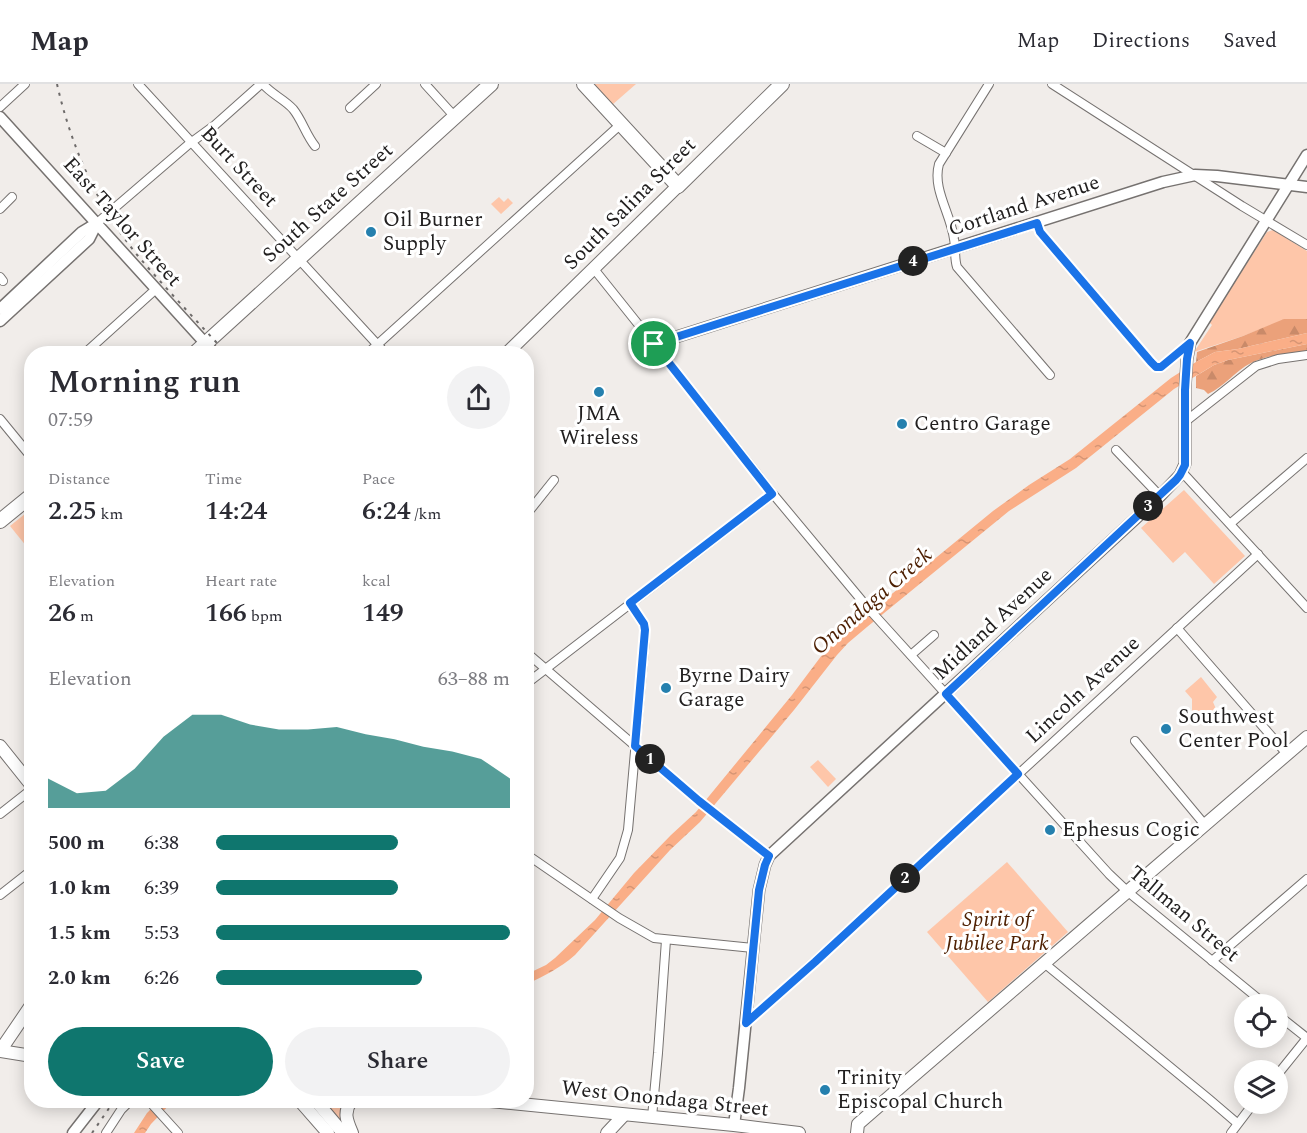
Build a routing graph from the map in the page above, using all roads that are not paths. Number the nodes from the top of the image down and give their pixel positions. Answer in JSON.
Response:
{"nodes":[{"id":1,"x":25,"y":84,"type":"edge"},
{"id":2,"x":138,"y":84,"type":"edge"},
{"id":3,"x":262,"y":84,"type":"edge"},
{"id":4,"x":376,"y":84,"type":"edge"},
{"id":5,"x":425,"y":84,"type":"edge"},
{"id":6,"x":491,"y":84,"type":"edge"},
{"id":7,"x":584,"y":84,"type":"edge"},
{"id":8,"x":782,"y":84,"type":"edge"},
{"id":9,"x":989,"y":84,"type":"edge"},
{"id":10,"x":1052,"y":84,"type":"edge"},
{"id":11,"x":0,"y":107,"type":"edge"},
{"id":12,"x":350,"y":108,"type":"dead end"},
{"id":13,"x":0,"y":117,"type":"edge"},
{"id":14,"x":455,"y":117,"type":"junction"},
{"id":15,"x":621,"y":124,"type":"junction"},
{"id":16,"x":917,"y":136,"type":"dead end"},
{"id":17,"x":192,"y":142,"type":"junction"},
{"id":18,"x":315,"y":146,"type":"dead end"},
{"id":19,"x":946,"y":153,"type":"junction"},
{"id":20,"x":1307,"y":155,"type":"edge"},
{"id":21,"x":1195,"y":175,"type":"junction"},
{"id":22,"x":1289,"y":184,"type":"junction"},
{"id":23,"x":678,"y":186,"type":"junction"},
{"id":24,"x":1307,"y":187,"type":"edge"},
{"id":25,"x":12,"y":197,"type":"dead end"},
{"id":26,"x":0,"y":209,"type":"edge"},
{"id":27,"x":1266,"y":221,"type":"junction"},
{"id":28,"x":97,"y":223,"type":"junction"},
{"id":29,"x":1037,"y":223,"type":"junction"},
{"id":30,"x":1307,"y":245,"type":"edge"},
{"id":31,"x":954,"y":249,"type":"junction"},
{"id":32,"x":298,"y":258,"type":"junction"},
{"id":33,"x":594,"y":269,"type":"junction"},
{"id":34,"x":156,"y":289,"type":"junction"},
{"id":35,"x":20,"y":297,"type":"junction"},
{"id":36,"x":0,"y":309,"type":"edge"},
{"id":37,"x":0,"y":321,"type":"edge"},
{"id":38,"x":206,"y":343,"type":"junction"},
{"id":39,"x":1190,"y":343,"type":"junction"},
{"id":40,"x":378,"y":344,"type":"joint"},
{"id":41,"x":654,"y":344,"type":"junction"},
{"id":42,"x":93,"y":346,"type":"edge"},
{"id":43,"x":203,"y":346,"type":"edge"},
{"id":44,"x":208,"y":346,"type":"edge"},
{"id":45,"x":514,"y":346,"type":"edge"},
{"id":46,"x":1307,"y":355,"type":"edge"},
{"id":47,"x":1050,"y":375,"type":"dead end"},
{"id":48,"x":0,"y":419,"type":"edge"},
{"id":49,"x":1186,"y":421,"type":"junction"},
{"id":50,"x":24,"y":448,"type":"edge"},
{"id":51,"x":1116,"y":450,"type":"dead end"},
{"id":52,"x":1307,"y":458,"type":"edge"},
{"id":53,"x":1182,"y":472,"type":"junction"},
{"id":54,"x":554,"y":480,"type":"dead end"},
{"id":55,"x":772,"y":494,"type":"junction"},
{"id":56,"x":1160,"y":496,"type":"junction"},
{"id":57,"x":24,"y":502,"type":"edge"},
{"id":58,"x":534,"y":505,"type":"edge"},
{"id":59,"x":0,"y":521,"type":"edge"},
{"id":60,"x":1231,"y":523,"type":"junction"},
{"id":61,"x":1258,"y":554,"type":"junction"},
{"id":62,"x":630,"y":603,"type":"junction"},
{"id":63,"x":1305,"y":603,"type":"edge"},
{"id":64,"x":1177,"y":628,"type":"junction"},
{"id":65,"x":934,"y":635,"type":"dead end"},
{"id":66,"x":911,"y":655,"type":"junction"},
{"id":67,"x":534,"y":659,"type":"edge"},
{"id":68,"x":545,"y":668,"type":"junction"},
{"id":69,"x":534,"y":677,"type":"edge"},
{"id":70,"x":946,"y":694,"type":"junction"},
{"id":71,"x":1307,"y":737,"type":"edge"},
{"id":72,"x":1135,"y":741,"type":"dead end"},
{"id":73,"x":0,"y":746,"type":"edge"},
{"id":74,"x":635,"y":746,"type":"junction"},
{"id":75,"x":1287,"y":754,"type":"junction"},
{"id":76,"x":1018,"y":774,"type":"junction"},
{"id":77,"x":24,"y":777,"type":"edge"},
{"id":78,"x":24,"y":794,"type":"edge"},
{"id":79,"x":0,"y":814,"type":"edge"},
{"id":80,"x":1205,"y":825,"type":"junction"},
{"id":81,"x":769,"y":856,"type":"junction"},
{"id":82,"x":534,"y":859,"type":"edge"},
{"id":83,"x":24,"y":876,"type":"edge"},
{"id":84,"x":1307,"y":879,"type":"edge"},
{"id":85,"x":1128,"y":891,"type":"junction"},
{"id":86,"x":0,"y":895,"type":"edge"},
{"id":87,"x":592,"y":899,"type":"junction"},
{"id":88,"x":666,"y":940,"type":"junction"},
{"id":89,"x":753,"y":948,"type":"junction"},
{"id":90,"x":1212,"y":961,"type":"junction"},
{"id":91,"x":1044,"y":963,"type":"junction"},
{"id":92,"x":1252,"y":994,"type":"edge"},
{"id":93,"x":24,"y":1016,"type":"edge"},
{"id":94,"x":746,"y":1023,"type":"junction"},
{"id":95,"x":1288,"y":1023,"type":"edge"},
{"id":96,"x":1307,"y":1038,"type":"edge"},
{"id":97,"x":0,"y":1051,"type":"edge"},
{"id":98,"x":24,"y":1055,"type":"edge"},
{"id":99,"x":1288,"y":1062,"type":"edge"},
{"id":100,"x":534,"y":1106,"type":"edge"},
{"id":101,"x":93,"y":1108,"type":"edge"},
{"id":102,"x":124,"y":1108,"type":"edge"},
{"id":103,"x":156,"y":1108,"type":"edge"},
{"id":104,"x":306,"y":1108,"type":"edge"},
{"id":105,"x":322,"y":1108,"type":"edge"},
{"id":106,"x":348,"y":1108,"type":"edge"},
{"id":107,"x":1245,"y":1114,"type":"edge"},
{"id":108,"x":624,"y":1115,"type":"junction"},
{"id":109,"x":652,"y":1117,"type":"junction"},
{"id":110,"x":1237,"y":1123,"type":"junction"},
{"id":111,"x":734,"y":1125,"type":"junction"},
{"id":112,"x":73,"y":1133,"type":"edge"},
{"id":113,"x":106,"y":1133,"type":"edge"},
{"id":114,"x":178,"y":1133,"type":"edge"},
{"id":115,"x":328,"y":1133,"type":"edge"},
{"id":116,"x":344,"y":1133,"type":"edge"},
{"id":117,"x":352,"y":1133,"type":"edge"},
{"id":118,"x":607,"y":1133,"type":"edge"},
{"id":119,"x":799,"y":1133,"type":"edge"},
{"id":120,"x":857,"y":1133,"type":"edge"},
{"id":121,"x":1231,"y":1133,"type":"edge"}],
"edges":[{"from":1,"to":11,"type":"street"},
{"from":2,"to":17,"type":"street","name":"Burt Street"},
{"from":3,"to":17,"type":"street"},
{"from":3,"to":18,"type":"street"},
{"from":4,"to":12,"type":"street"},
{"from":5,"to":14,"type":"street"},
{"from":6,"to":14,"type":"main road","name":"South State Street"},
{"from":7,"to":15,"type":"main road"},
{"from":8,"to":23,"type":"main road","name":"South Salina Street"},
{"from":9,"to":19,"type":"street"},
{"from":10,"to":21,"type":"street"},
{"from":13,"to":28,"type":"street","name":"East Taylor Street"},
{"from":14,"to":32,"type":"main road","name":"South State Street"},
{"from":15,"to":23,"type":"main road"},
{"from":15,"to":40,"type":"street"},
{"from":16,"to":19,"type":"street"},
{"from":17,"to":28,"type":"street"},
{"from":17,"to":32,"type":"street","name":"Burt Street"},
{"from":19,"to":31,"type":"street"},
{"from":20,"to":22,"type":"street"},
{"from":21,"to":22,"type":"street","name":"Cortland Avenue"},
{"from":21,"to":27,"type":"street"},
{"from":21,"to":29,"type":"street","name":"Cortland Avenue"},
{"from":22,"to":24,"type":"street","name":"Cortland Avenue"},
{"from":22,"to":27,"type":"street"},
{"from":23,"to":33,"type":"main road","name":"South Salina Street"},
{"from":25,"to":26,"type":"street"},
{"from":27,"to":30,"type":"street"},
{"from":27,"to":39,"type":"street"},
{"from":28,"to":34,"type":"street","name":"East Taylor Street"},
{"from":28,"to":35,"type":"street"},
{"from":29,"to":31,"type":"street","name":"Cortland Avenue"},
{"from":29,"to":39,"type":"street"},
{"from":31,"to":41,"type":"street","name":"Cortland Avenue"},
{"from":31,"to":47,"type":"street"},
{"from":32,"to":38,"type":"main road","name":"South State Street"},
{"from":32,"to":40,"type":"street","name":"Burt Street"},
{"from":33,"to":41,"type":"street","name":"Tallman Street"},
{"from":33,"to":45,"type":"main road","name":"South Salina Street"},
{"from":34,"to":38,"type":"street","name":"East Taylor Street"},
{"from":34,"to":42,"type":"street"},
{"from":35,"to":36,"type":"street"},
{"from":35,"to":37,"type":"street"},
{"from":38,"to":43,"type":"main road","name":"South State Street"},
{"from":38,"to":44,"type":"street","name":"East Taylor Street"},
{"from":39,"to":49,"type":"street"},
{"from":41,"to":55,"type":"street","name":"Tallman Street"},
{"from":46,"to":49,"type":"street"},
{"from":48,"to":50,"type":"street"},
{"from":49,"to":53,"type":"street"},
{"from":51,"to":56,"type":"street"},
{"from":52,"to":60,"type":"street"},
{"from":53,"to":56,"type":"street","name":"Midland Avenue"},
{"from":53,"to":60,"type":"street"},
{"from":54,"to":58,"type":"street"},
{"from":55,"to":62,"type":"street"},
{"from":55,"to":66,"type":"street","name":"Tallman Street"},
{"from":56,"to":70,"type":"street","name":"Midland Avenue"},
{"from":57,"to":59,"type":"main road"},
{"from":60,"to":61,"type":"street"},
{"from":61,"to":63,"type":"street"},
{"from":61,"to":64,"type":"street","name":"Lincoln Avenue"},
{"from":62,"to":68,"type":"street"},
{"from":62,"to":74,"type":"street"},
{"from":64,"to":75,"type":"street"},
{"from":64,"to":76,"type":"street","name":"Lincoln Avenue"},
{"from":65,"to":66,"type":"street"},
{"from":66,"to":70,"type":"street","name":"Tallman Street"},
{"from":67,"to":68,"type":"street"},
{"from":68,"to":69,"type":"street"},
{"from":68,"to":74,"type":"street"},
{"from":70,"to":76,"type":"street","name":"Tallman Street"},
{"from":70,"to":81,"type":"street","name":"Midland Avenue"},
{"from":71,"to":75,"type":"main road"},
{"from":72,"to":80,"type":"street"},
{"from":73,"to":77,"type":"main road"},
{"from":74,"to":81,"type":"street"},
{"from":74,"to":87,"type":"street"},
{"from":75,"to":80,"type":"main road"},
{"from":76,"to":85,"type":"street","name":"Tallman Street"},
{"from":76,"to":94,"type":"street","name":"Lincoln Avenue"},
{"from":78,"to":79,"type":"street"},
{"from":80,"to":85,"type":"main road"},
{"from":81,"to":89,"type":"street"},
{"from":82,"to":87,"type":"street"},
{"from":83,"to":86,"type":"street"},
{"from":84,"to":90,"type":"street"},
{"from":85,"to":90,"type":"street","name":"Tallman Street"},
{"from":85,"to":91,"type":"main road"},
{"from":87,"to":88,"type":"street"},
{"from":88,"to":89,"type":"street"},
{"from":88,"to":109,"type":"street"},
{"from":89,"to":94,"type":"street"},
{"from":90,"to":92,"type":"street","name":"Tallman Street"},
{"from":91,"to":110,"type":"street"},
{"from":91,"to":120,"type":"main road"},
{"from":93,"to":97,"type":"main road"},
{"from":94,"to":111,"type":"street"},
{"from":95,"to":96,"type":"street"},
{"from":96,"to":99,"type":"street"},
{"from":97,"to":98,"type":"main road"},
{"from":100,"to":108,"type":"main road","name":"West Onondaga Street"},
{"from":101,"to":112,"type":"street"},
{"from":102,"to":113,"type":"street"},
{"from":103,"to":114,"type":"street"},
{"from":104,"to":115,"type":"main road"},
{"from":105,"to":116,"type":"main road"},
{"from":106,"to":117,"type":"main road"},
{"from":107,"to":110,"type":"street"},
{"from":108,"to":109,"type":"main road","name":"West Onondaga Street"},
{"from":108,"to":118,"type":"main road"},
{"from":109,"to":111,"type":"main road","name":"West Onondaga Street"},
{"from":110,"to":121,"type":"street"},
{"from":111,"to":119,"type":"main road","name":"West Onondaga Street"}]}
